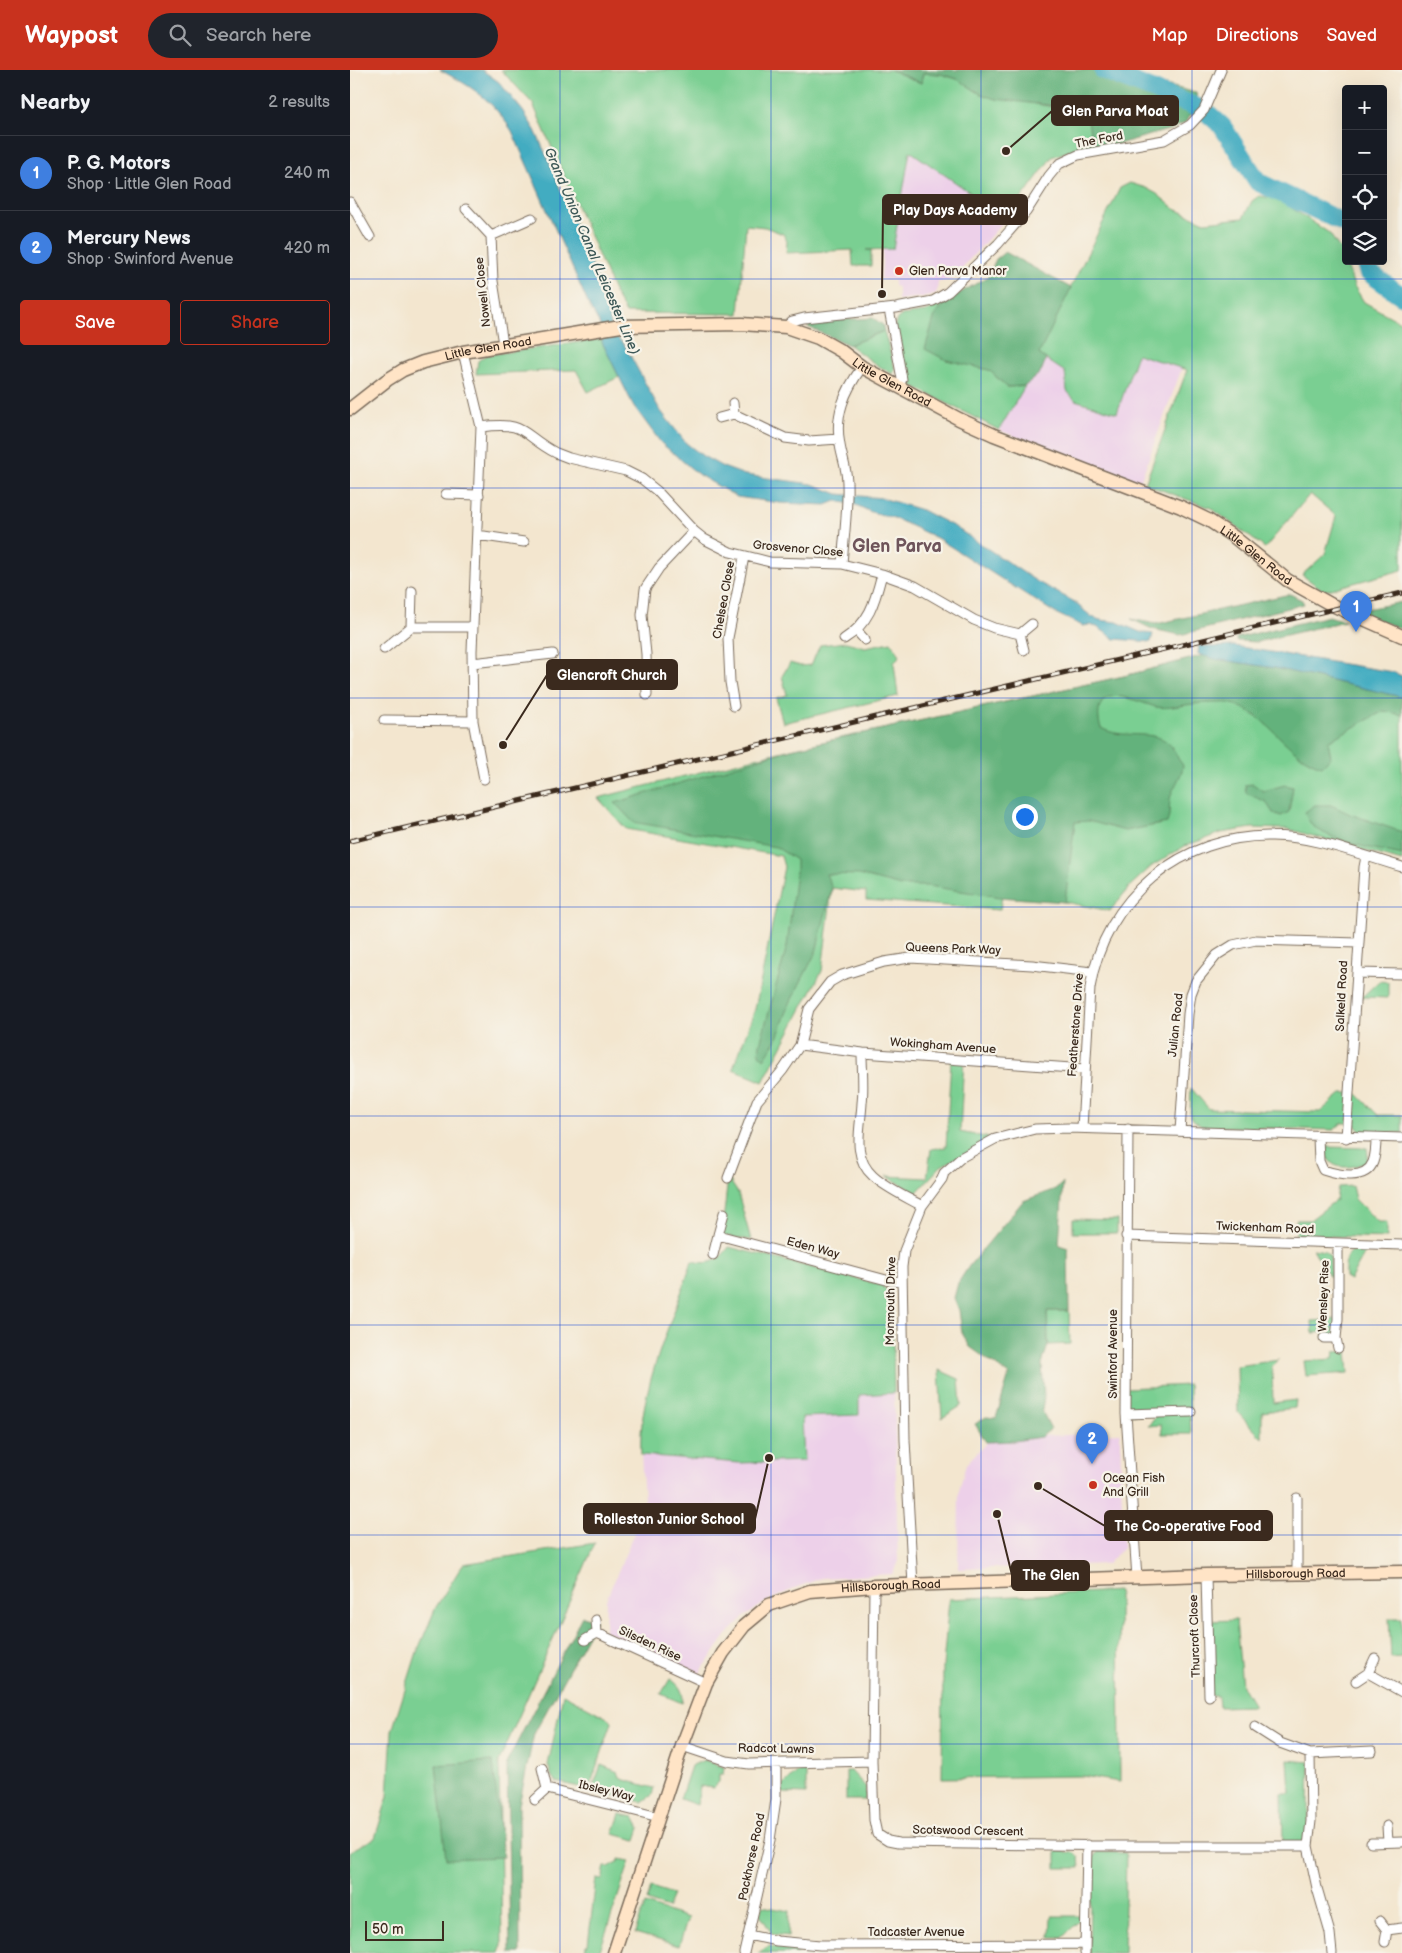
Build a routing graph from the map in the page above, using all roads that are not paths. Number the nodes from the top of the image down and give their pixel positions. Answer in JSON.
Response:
{"nodes":[{"id":1,"x":1221,"y":70,"type":"edge"},
{"id":2,"x":350,"y":202,"type":"edge"},
{"id":3,"x":466,"y":209,"type":"dead end"},
{"id":4,"x":353,"y":214,"type":"edge"},
{"id":5,"x":532,"y":218,"type":"dead end"},
{"id":6,"x":491,"y":236,"type":"junction"},
{"id":7,"x":370,"y":237,"type":"dead end"},
{"id":8,"x":888,"y":309,"type":"junction"},
{"id":9,"x":786,"y":327,"type":"junction"},
{"id":10,"x":503,"y":344,"type":"junction"},
{"id":11,"x":463,"y":352,"type":"junction"},
{"id":12,"x":862,"y":366,"type":"junction"},
{"id":13,"x":899,"y":387,"type":"junction"},
{"id":14,"x":733,"y":403,"type":"dead end"},
{"id":15,"x":350,"y":409,"type":"edge"},
{"id":16,"x":734,"y":414,"type":"junction"},
{"id":17,"x":718,"y":418,"type":"dead end"},
{"id":18,"x":481,"y":427,"type":"junction"},
{"id":19,"x":839,"y":439,"type":"junction"},
{"id":20,"x":446,"y":494,"type":"dead end"},
{"id":21,"x":479,"y":495,"type":"junction"},
{"id":22,"x":694,"y":531,"type":"junction"},
{"id":23,"x":477,"y":535,"type":"junction"},
{"id":24,"x":524,"y":542,"type":"dead end"},
{"id":25,"x":744,"y":557,"type":"junction"},
{"id":26,"x":842,"y":564,"type":"junction"},
{"id":27,"x":882,"y":574,"type":"junction"},
{"id":28,"x":412,"y":591,"type":"dead end"},
{"id":29,"x":1032,"y":624,"type":"dead end"},
{"id":30,"x":412,"y":627,"type":"junction"},
{"id":31,"x":473,"y":627,"type":"junction"},
{"id":32,"x":857,"y":631,"type":"junction"},
{"id":33,"x":1020,"y":634,"type":"junction"},
{"id":34,"x":1402,"y":636,"type":"edge"},
{"id":35,"x":844,"y":638,"type":"dead end"},
{"id":36,"x":865,"y":640,"type":"dead end"},
{"id":37,"x":384,"y":649,"type":"dead end"},
{"id":38,"x":1024,"y":650,"type":"dead end"},
{"id":39,"x":553,"y":654,"type":"dead end"},
{"id":40,"x":472,"y":663,"type":"junction"},
{"id":41,"x":647,"y":695,"type":"dead end"},
{"id":42,"x":734,"y":706,"type":"dead end"},
{"id":43,"x":384,"y":720,"type":"dead end"},
{"id":44,"x":473,"y":721,"type":"junction"},
{"id":45,"x":484,"y":779,"type":"dead end"},
{"id":46,"x":1366,"y":857,"type":"junction"},
{"id":47,"x":1402,"y":866,"type":"edge"},
{"id":48,"x":1358,"y":943,"type":"junction"},
{"id":49,"x":1092,"y":972,"type":"junction"},
{"id":50,"x":1357,"y":973,"type":"junction"},
{"id":51,"x":1402,"y":974,"type":"edge"},
{"id":52,"x":800,"y":1045,"type":"junction"},
{"id":53,"x":862,"y":1053,"type":"junction"},
{"id":54,"x":1085,"y":1069,"type":"junction"},
{"id":55,"x":1082,"y":1128,"type":"junction"},
{"id":56,"x":1128,"y":1129,"type":"junction"},
{"id":57,"x":1180,"y":1130,"type":"junction"},
{"id":58,"x":1318,"y":1137,"type":"junction"},
{"id":59,"x":1346,"y":1138,"type":"junction"},
{"id":60,"x":1376,"y":1138,"type":"junction"},
{"id":61,"x":1402,"y":1138,"type":"edge"},
{"id":62,"x":728,"y":1178,"type":"dead end"},
{"id":63,"x":922,"y":1206,"type":"junction"},
{"id":64,"x":724,"y":1213,"type":"dead end"},
{"id":65,"x":718,"y":1235,"type":"junction"},
{"id":66,"x":1126,"y":1236,"type":"junction"},
{"id":67,"x":1338,"y":1243,"type":"junction"},
{"id":68,"x":1402,"y":1245,"type":"edge"},
{"id":69,"x":713,"y":1255,"type":"dead end"},
{"id":70,"x":902,"y":1282,"type":"junction"},
{"id":71,"x":1324,"y":1338,"type":"dead end"},
{"id":72,"x":1336,"y":1338,"type":"junction"},
{"id":73,"x":1338,"y":1348,"type":"dead end"},
{"id":74,"x":1191,"y":1412,"type":"dead end"},
{"id":75,"x":1126,"y":1414,"type":"junction"},
{"id":76,"x":1296,"y":1498,"type":"dead end"},
{"id":77,"x":1402,"y":1572,"type":"edge"},
{"id":78,"x":1297,"y":1574,"type":"junction"},
{"id":79,"x":1206,"y":1575,"type":"junction"},
{"id":80,"x":1137,"y":1578,"type":"junction"},
{"id":81,"x":913,"y":1585,"type":"junction"},
{"id":82,"x":874,"y":1586,"type":"junction"},
{"id":83,"x":596,"y":1620,"type":"dead end"},
{"id":84,"x":596,"y":1633,"type":"junction"},
{"id":85,"x":585,"y":1640,"type":"dead end"},
{"id":86,"x":1376,"y":1658,"type":"dead end"},
{"id":87,"x":1368,"y":1673,"type":"junction"},
{"id":88,"x":1356,"y":1681,"type":"dead end"},
{"id":89,"x":706,"y":1683,"type":"junction"},
{"id":90,"x":1402,"y":1692,"type":"edge"},
{"id":91,"x":1209,"y":1696,"type":"dead end"},
{"id":92,"x":1255,"y":1727,"type":"dead end"},
{"id":93,"x":682,"y":1746,"type":"junction"},
{"id":94,"x":1372,"y":1750,"type":"dead end"},
{"id":95,"x":1310,"y":1754,"type":"junction"},
{"id":96,"x":872,"y":1761,"type":"junction"},
{"id":97,"x":776,"y":1764,"type":"junction"},
{"id":98,"x":542,"y":1768,"type":"dead end"},
{"id":99,"x":547,"y":1788,"type":"junction"},
{"id":100,"x":535,"y":1800,"type":"dead end"},
{"id":101,"x":659,"y":1817,"type":"junction"},
{"id":102,"x":1387,"y":1826,"type":"dead end"},
{"id":103,"x":1388,"y":1842,"type":"junction"},
{"id":104,"x":1402,"y":1842,"type":"edge"},
{"id":105,"x":1371,"y":1843,"type":"dead end"},
{"id":106,"x":1088,"y":1845,"type":"junction"},
{"id":107,"x":1308,"y":1846,"type":"junction"},
{"id":108,"x":1380,"y":1921,"type":"dead end"},
{"id":109,"x":1402,"y":1928,"type":"edge"},
{"id":110,"x":1388,"y":1930,"type":"junction"},
{"id":111,"x":748,"y":1935,"type":"junction"},
{"id":112,"x":1385,"y":1942,"type":"dead end"},
{"id":113,"x":1085,"y":1949,"type":"edge"},
{"id":114,"x":614,"y":1953,"type":"edge"},
{"id":115,"x":744,"y":1953,"type":"edge"},
{"id":116,"x":1332,"y":1953,"type":"edge"}],
"edges":[{"from":1,"to":8,"type":"street","name":"The Ford"},
{"from":2,"to":4,"type":"street"},
{"from":3,"to":6,"type":"street"},
{"from":4,"to":7,"type":"street"},
{"from":5,"to":6,"type":"street"},
{"from":6,"to":10,"type":"street","name":"Nowell Close"},
{"from":8,"to":9,"type":"street","name":"The Ford"},
{"from":8,"to":13,"type":"street"},
{"from":9,"to":10,"type":"main road","name":"Little Glen Road"},
{"from":9,"to":12,"type":"main road","name":"Little Glen Road"},
{"from":10,"to":11,"type":"main road","name":"Little Glen Road"},
{"from":11,"to":15,"type":"main road","name":"Little Glen Road"},
{"from":11,"to":18,"type":"street"},
{"from":12,"to":13,"type":"main road","name":"Little Glen Road"},
{"from":12,"to":19,"type":"street"},
{"from":13,"to":34,"type":"main road","name":"Little Glen Road"},
{"from":14,"to":16,"type":"street"},
{"from":16,"to":17,"type":"street"},
{"from":16,"to":19,"type":"street"},
{"from":18,"to":21,"type":"street"},
{"from":18,"to":22,"type":"street","name":"Grosvenor Close"},
{"from":19,"to":26,"type":"street"},
{"from":20,"to":21,"type":"street"},
{"from":21,"to":23,"type":"street"},
{"from":22,"to":25,"type":"street","name":"Grosvenor Close"},
{"from":22,"to":41,"type":"street"},
{"from":23,"to":24,"type":"street"},
{"from":23,"to":31,"type":"street"},
{"from":25,"to":26,"type":"street","name":"Grosvenor Close"},
{"from":25,"to":42,"type":"street","name":"Chelsea Close"},
{"from":26,"to":27,"type":"street","name":"Grosvenor Close"},
{"from":27,"to":32,"type":"street"},
{"from":27,"to":33,"type":"street","name":"Grosvenor Close"},
{"from":28,"to":30,"type":"street"},
{"from":29,"to":33,"type":"street"},
{"from":30,"to":31,"type":"street"},
{"from":30,"to":37,"type":"street"},
{"from":31,"to":40,"type":"street"},
{"from":32,"to":35,"type":"street"},
{"from":32,"to":36,"type":"street"},
{"from":33,"to":38,"type":"street"},
{"from":39,"to":40,"type":"street"},
{"from":40,"to":44,"type":"street"},
{"from":43,"to":44,"type":"street"},
{"from":44,"to":45,"type":"street"},
{"from":46,"to":47,"type":"street","name":"Featherstone Drive"},
{"from":46,"to":48,"type":"street","name":"Salkeld Road"},
{"from":46,"to":49,"type":"street","name":"Featherstone Drive"},
{"from":48,"to":50,"type":"street","name":"Salkeld Road"},
{"from":48,"to":57,"type":"street","name":"Julian Road"},
{"from":49,"to":52,"type":"street","name":"Queens Park Way"},
{"from":49,"to":54,"type":"street","name":"Featherstone Drive"},
{"from":50,"to":51,"type":"street"},
{"from":50,"to":59,"type":"street","name":"Salkeld Road"},
{"from":52,"to":53,"type":"street","name":"Wokingham Avenue"},
{"from":52,"to":62,"type":"street","name":"Queens Park Way"},
{"from":53,"to":54,"type":"street","name":"Wokingham Avenue"},
{"from":53,"to":63,"type":"street"},
{"from":54,"to":55,"type":"street","name":"Featherstone Drive"},
{"from":55,"to":56,"type":"street","name":"Monmouth Drive"},
{"from":55,"to":63,"type":"street","name":"Monmouth Drive"},
{"from":56,"to":57,"type":"street","name":"Monmouth Drive"},
{"from":56,"to":66,"type":"street","name":"Swinford Avenue"},
{"from":57,"to":58,"type":"street","name":"Monmouth Drive"},
{"from":58,"to":59,"type":"street","name":"Monmouth Drive"},
{"from":58,"to":60,"type":"street"},
{"from":59,"to":60,"type":"street","name":"Monmouth Drive"},
{"from":60,"to":61,"type":"street","name":"Monmouth Drive"},
{"from":63,"to":70,"type":"street","name":"Monmouth Drive"},
{"from":64,"to":65,"type":"street"},
{"from":65,"to":69,"type":"street"},
{"from":65,"to":70,"type":"street","name":"Eden Way"},
{"from":66,"to":67,"type":"street","name":"Twickenham Road"},
{"from":66,"to":75,"type":"street","name":"Swinford Avenue"},
{"from":67,"to":68,"type":"street","name":"Twickenham Road"},
{"from":67,"to":72,"type":"street","name":"Wensley Rise"},
{"from":70,"to":81,"type":"street","name":"Monmouth Drive"},
{"from":71,"to":72,"type":"street","name":"Wensley Rise"},
{"from":72,"to":73,"type":"street"},
{"from":74,"to":75,"type":"street"},
{"from":75,"to":80,"type":"street","name":"Swinford Avenue"},
{"from":76,"to":78,"type":"street"},
{"from":77,"to":78,"type":"main road","name":"Hillsborough Road"},
{"from":78,"to":79,"type":"main road","name":"Hillsborough Road"},
{"from":79,"to":80,"type":"main road","name":"Hillsborough Road"},
{"from":79,"to":91,"type":"street","name":"Thurcroft Close"},
{"from":80,"to":81,"type":"main road","name":"Hillsborough Road"},
{"from":81,"to":82,"type":"main road","name":"Hillsborough Road"},
{"from":82,"to":89,"type":"main road","name":"Hillsborough Road"},
{"from":82,"to":96,"type":"street","name":"Scotswood Crescent"},
{"from":83,"to":84,"type":"street"},
{"from":84,"to":85,"type":"street"},
{"from":84,"to":89,"type":"street","name":"Silsden Rise"},
{"from":86,"to":87,"type":"street"},
{"from":87,"to":88,"type":"street"},
{"from":87,"to":90,"type":"street"},
{"from":89,"to":93,"type":"main road","name":"Hillsborough Road"},
{"from":92,"to":95,"type":"street"},
{"from":93,"to":97,"type":"street","name":"Radcot Lawns"},
{"from":93,"to":101,"type":"main road","name":"Hillsborough Road"},
{"from":94,"to":95,"type":"street"},
{"from":95,"to":107,"type":"street"},
{"from":96,"to":97,"type":"street","name":"Radcot Lawns"},
{"from":96,"to":106,"type":"street","name":"Scotswood Crescent"},
{"from":97,"to":111,"type":"street","name":"Packhorse Road"},
{"from":98,"to":99,"type":"street"},
{"from":99,"to":100,"type":"street"},
{"from":99,"to":101,"type":"street","name":"Ibsley Way"},
{"from":101,"to":114,"type":"main road","name":"Hillsborough Road"},
{"from":102,"to":103,"type":"street"},
{"from":103,"to":104,"type":"street"},
{"from":103,"to":105,"type":"street"},
{"from":106,"to":107,"type":"street","name":"Scotswood Crescent"},
{"from":106,"to":113,"type":"street"},
{"from":107,"to":116,"type":"street"},
{"from":108,"to":110,"type":"street"},
{"from":109,"to":110,"type":"street"},
{"from":110,"to":112,"type":"street"},
{"from":111,"to":113,"type":"street","name":"Tadcaster Avenue"},
{"from":111,"to":115,"type":"street","name":"Packhorse Road"}]}
